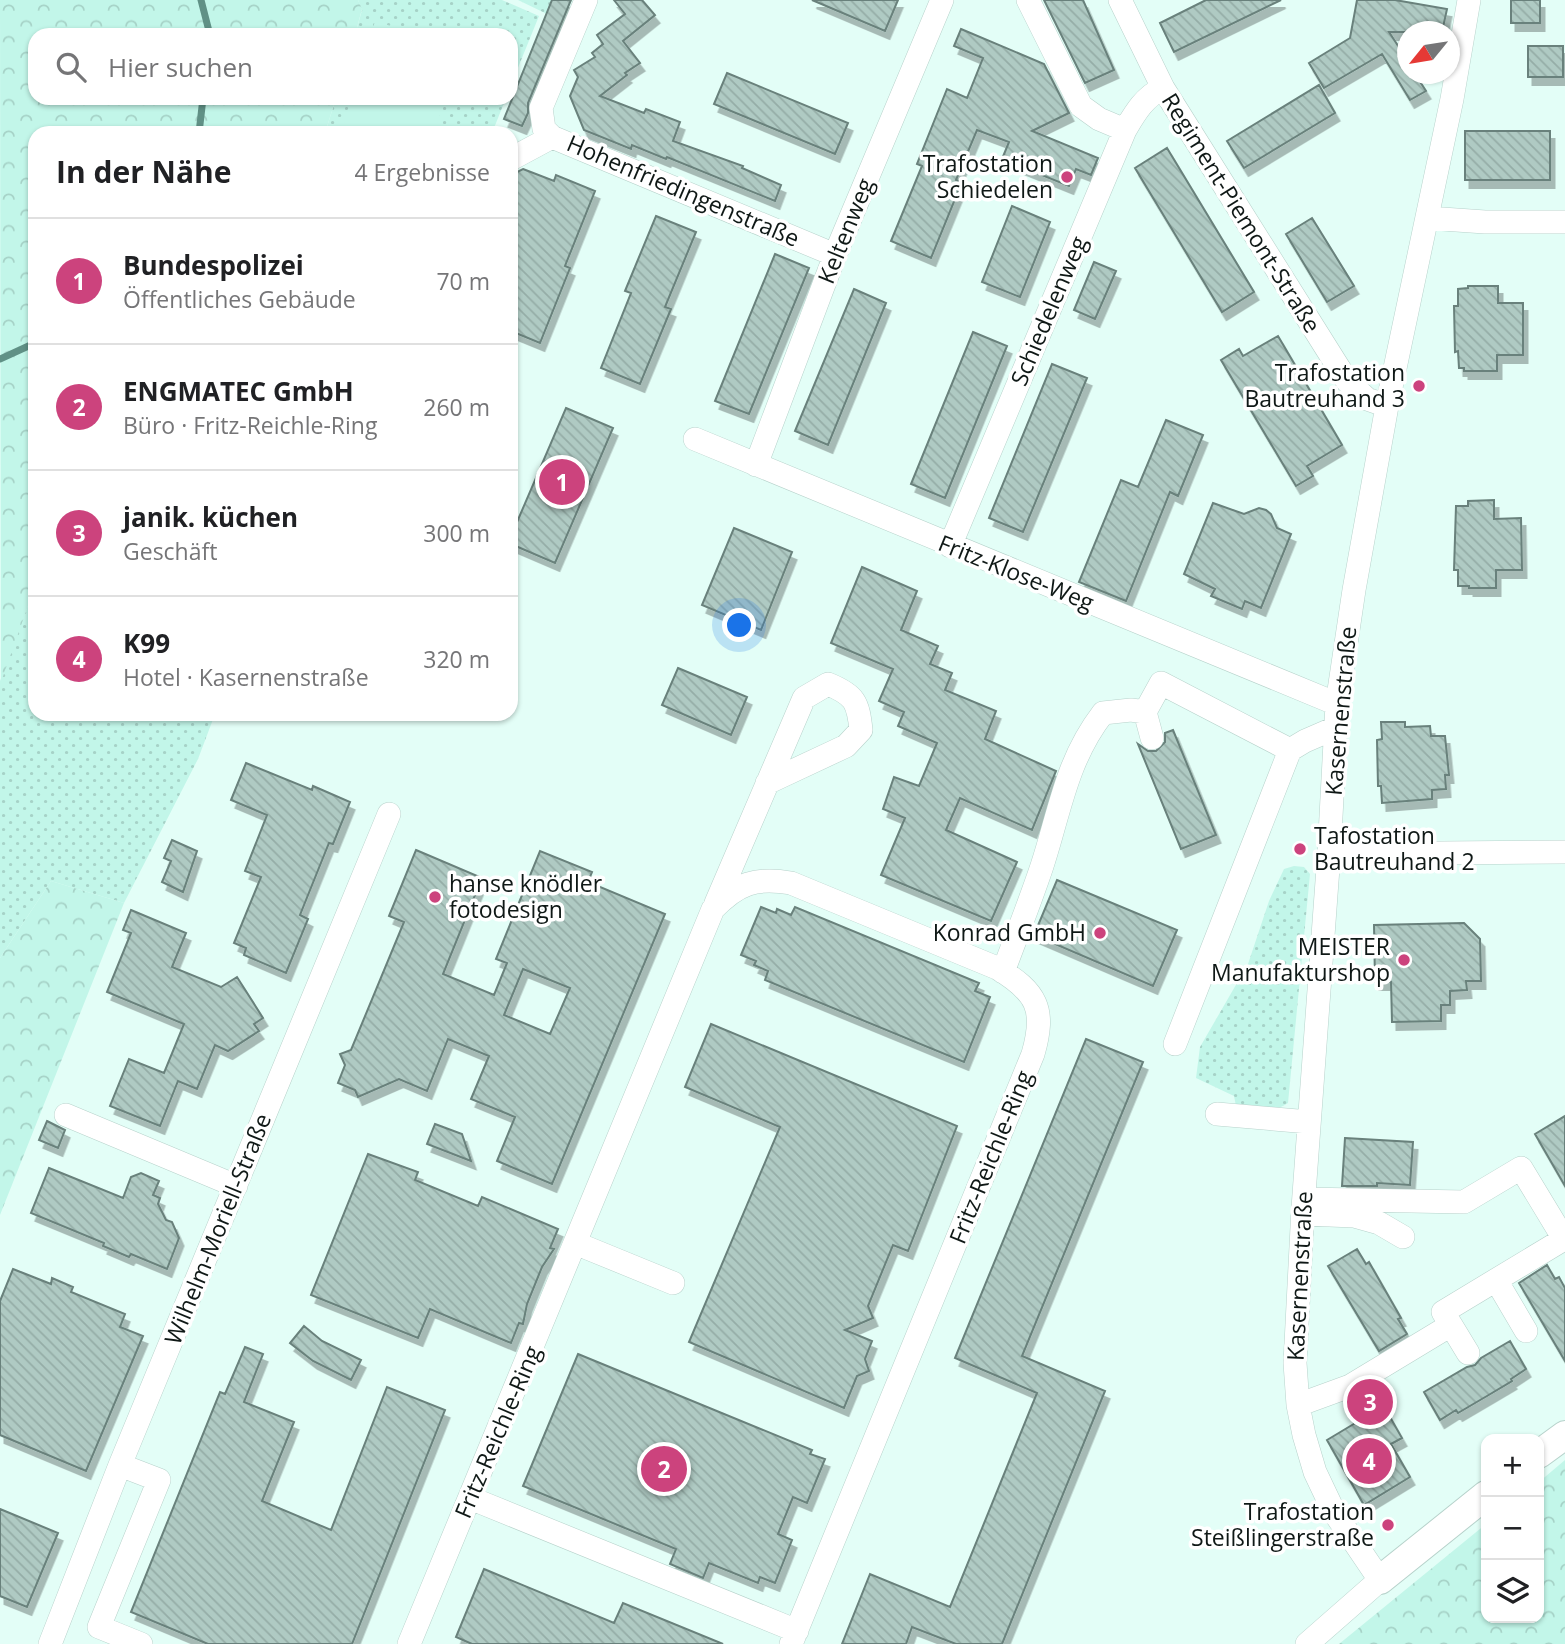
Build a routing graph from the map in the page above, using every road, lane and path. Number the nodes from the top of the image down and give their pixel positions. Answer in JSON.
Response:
{"nodes":[{"id":1,"x":586,"y":0,"type":"edge"},
{"id":2,"x":942,"y":0,"type":"edge"},
{"id":3,"x":1028,"y":0,"type":"edge"},
{"id":4,"x":1469,"y":0,"type":"edge"},
{"id":5,"x":1122,"y":1,"type":"edge"},
{"id":6,"x":1163,"y":88,"type":"junction"},
{"id":7,"x":1125,"y":130,"type":"junction"},
{"id":8,"x":552,"y":136,"type":"junction"},
{"id":9,"x":518,"y":155,"type":"edge"},
{"id":10,"x":1428,"y":218,"type":"junction"},
{"id":11,"x":1565,"y":222,"type":"edge"},
{"id":12,"x":835,"y":255,"type":"junction"},
{"id":13,"x":1387,"y":405,"type":"junction"},
{"id":14,"x":695,"y":439,"type":"dead end"},
{"id":15,"x":757,"y":465,"type":"junction"},
{"id":16,"x":950,"y":546,"type":"junction"},
{"id":17,"x":1337,"y":704,"type":"junction"},
{"id":18,"x":1145,"y":712,"type":"junction"},
{"id":19,"x":1335,"y":728,"type":"junction"},
{"id":20,"x":1152,"y":738,"type":"dead end"},
{"id":21,"x":1290,"y":750,"type":"junction"},
{"id":22,"x":767,"y":783,"type":"junction"},
{"id":23,"x":389,"y":814,"type":"dead end"},
{"id":24,"x":1565,"y":852,"type":"edge"},
{"id":25,"x":1329,"y":854,"type":"junction"},
{"id":26,"x":713,"y":909,"type":"junction"},
{"id":27,"x":1003,"y":972,"type":"junction"},
{"id":28,"x":1175,"y":1044,"type":"dead end"},
{"id":29,"x":1217,"y":1114,"type":"dead end"},
{"id":30,"x":66,"y":1115,"type":"dead end"},
{"id":31,"x":1309,"y":1122,"type":"junction"},
{"id":32,"x":236,"y":1186,"type":"junction"},
{"id":33,"x":1304,"y":1207,"type":"junction"},
{"id":34,"x":1403,"y":1237,"type":"dead end"},
{"id":35,"x":1565,"y":1240,"type":"edge"},
{"id":36,"x":575,"y":1243,"type":"junction"},
{"id":37,"x":1496,"y":1280,"type":"junction"},
{"id":38,"x":673,"y":1283,"type":"dead end"},
{"id":39,"x":1451,"y":1325,"type":"junction"},
{"id":40,"x":1526,"y":1331,"type":"dead end"},
{"id":41,"x":1468,"y":1353,"type":"dead end"},
{"id":42,"x":1298,"y":1405,"type":"junction"},
{"id":43,"x":1565,"y":1435,"type":"edge"},
{"id":44,"x":1544,"y":1450,"type":"edge"},
{"id":45,"x":120,"y":1465,"type":"junction"},
{"id":46,"x":1484,"y":1497,"type":"edge"},
{"id":47,"x":470,"y":1498,"type":"junction"},
{"id":48,"x":1380,"y":1580,"type":"junction"},
{"id":49,"x":794,"y":1637,"type":"edge"},
{"id":50,"x":50,"y":1644,"type":"edge"},
{"id":51,"x":141,"y":1644,"type":"edge"},
{"id":52,"x":409,"y":1644,"type":"edge"},
{"id":53,"x":1307,"y":1644,"type":"edge"}],
"edges":[{"from":1,"to":8,"type":"street","name":"Hohenfriedingenstraße"},
{"from":2,"to":12,"type":"street","name":"Keltenweg"},
{"from":3,"to":7,"type":"street"},
{"from":4,"to":10,"type":"street","name":"Kasernenstraße"},
{"from":5,"to":6,"type":"street","name":"Regiment-Piemont-Straße"},
{"from":6,"to":7,"type":"street","name":"Schiedelenweg"},
{"from":6,"to":13,"type":"street","name":"Regiment-Piemont-Straße"},
{"from":7,"to":16,"type":"street","name":"Schiedelenweg"},
{"from":8,"to":9,"type":"street"},
{"from":8,"to":12,"type":"street","name":"Hohenfriedingenstraße"},
{"from":10,"to":11,"type":"street"},
{"from":10,"to":13,"type":"street","name":"Kasernenstraße"},
{"from":12,"to":15,"type":"street","name":"Keltenweg"},
{"from":13,"to":17,"type":"street","name":"Kasernenstraße"},
{"from":14,"to":15,"type":"street","name":"Fritz-Klose-Weg"},
{"from":15,"to":16,"type":"street","name":"Fritz-Klose-Weg"},
{"from":16,"to":17,"type":"street","name":"Fritz-Klose-Weg"},
{"from":17,"to":19,"type":"street","name":"Kasernenstraße"},
{"from":18,"to":20,"type":"street"},
{"from":18,"to":21,"type":"street"},
{"from":18,"to":27,"type":"street"},
{"from":19,"to":21,"type":"street"},
{"from":19,"to":25,"type":"street","name":"Kasernenstraße"},
{"from":21,"to":28,"type":"street"},
{"from":22,"to":22,"type":"street","name":"Fritz-Reichle-Ring"},
{"from":22,"to":26,"type":"street","name":"Fritz-Reichle-Ring"},
{"from":23,"to":32,"type":"street","name":"Wilhelm-Moriell-Straße"},
{"from":24,"to":25,"type":"street"},
{"from":25,"to":31,"type":"street","name":"Kasernenstraße"},
{"from":26,"to":27,"type":"street","name":"Fritz-Reichle-Ring"},
{"from":26,"to":36,"type":"street","name":"Fritz-Reichle-Ring"},
{"from":27,"to":49,"type":"street","name":"Fritz-Reichle-Ring"},
{"from":29,"to":31,"type":"street"},
{"from":30,"to":32,"type":"street"},
{"from":31,"to":33,"type":"street","name":"Kasernenstraße"},
{"from":32,"to":45,"type":"street","name":"Wilhelm-Moriell-Straße"},
{"from":33,"to":34,"type":"street"},
{"from":33,"to":35,"type":"street"},
{"from":33,"to":42,"type":"street","name":"Kasernenstraße"},
{"from":35,"to":37,"type":"street"},
{"from":36,"to":38,"type":"street"},
{"from":36,"to":47,"type":"street","name":"Fritz-Reichle-Ring"},
{"from":37,"to":39,"type":"street"},
{"from":37,"to":40,"type":"street"},
{"from":39,"to":41,"type":"street"},
{"from":39,"to":42,"type":"street"},
{"from":42,"to":48,"type":"street","name":"Kasernenstraße"},
{"from":43,"to":44,"type":"main road"},
{"from":45,"to":50,"type":"street","name":"Wilhelm-Moriell-Straße"},
{"from":45,"to":51,"type":"street"},
{"from":46,"to":48,"type":"main road"},
{"from":47,"to":49,"type":"street"},
{"from":47,"to":52,"type":"street","name":"Fritz-Reichle-Ring"},
{"from":48,"to":53,"type":"street"}]}
